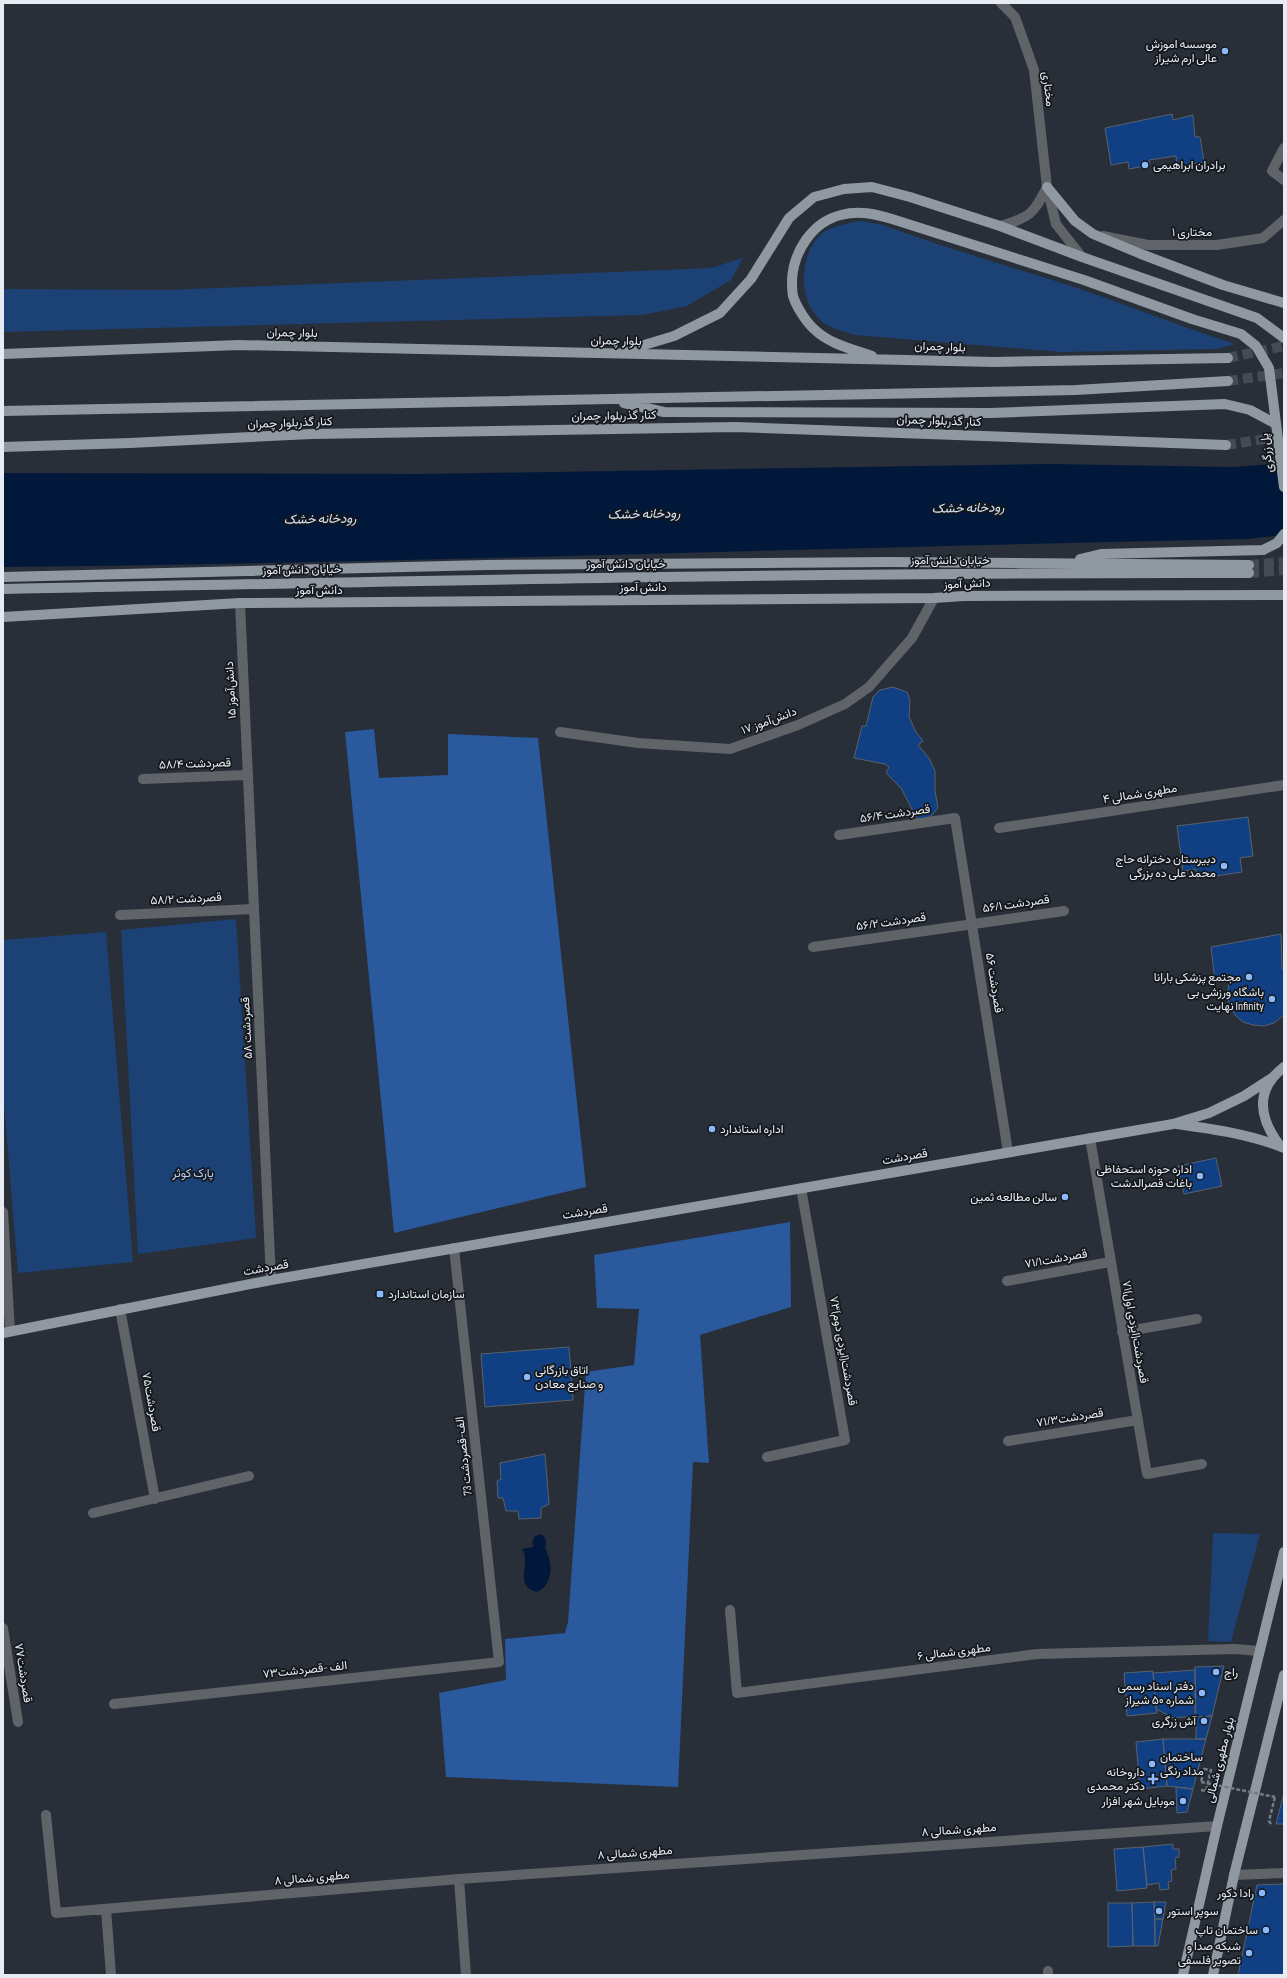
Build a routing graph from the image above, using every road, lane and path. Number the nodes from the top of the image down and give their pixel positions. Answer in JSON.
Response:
{"nodes":[{"id":1,"x":1002,"y":3,"type":"edge"},
{"id":2,"x":1014,"y":3,"type":"edge"},
{"id":3,"x":1015,"y":17,"type":"junction"},
{"id":4,"x":1284,"y":148,"type":"edge"},
{"id":5,"x":1284,"y":180,"type":"edge"},
{"id":6,"x":1046,"y":187,"type":"junction"},
{"id":7,"x":1284,"y":220,"type":"edge"},
{"id":8,"x":1000,"y":226,"type":"junction"},
{"id":9,"x":1094,"y":234,"type":"junction"},
{"id":10,"x":1082,"y":257,"type":"junction"},
{"id":11,"x":1284,"y":303,"type":"edge"},
{"id":12,"x":1284,"y":338,"type":"edge"},
{"id":13,"x":3,"y":354,"type":"edge"},
{"id":14,"x":608,"y":355,"type":"junction"},
{"id":15,"x":1228,"y":358,"type":"tunnel mouth"},
{"id":16,"x":879,"y":359,"type":"junction"},
{"id":17,"x":1228,"y":381,"type":"tunnel mouth"},
{"id":18,"x":611,"y":400,"type":"junction"},
{"id":19,"x":3,"y":411,"type":"edge"},
{"id":20,"x":1276,"y":424,"type":"junction"},
{"id":21,"x":1226,"y":445,"type":"tunnel mouth"},
{"id":22,"x":3,"y":447,"type":"edge"},
{"id":23,"x":1284,"y":487,"type":"edge"},
{"id":24,"x":1284,"y":534,"type":"edge"},
{"id":25,"x":1065,"y":562,"type":"junction"},
{"id":26,"x":3,"y":577,"type":"edge"},
{"id":27,"x":3,"y":589,"type":"edge"},
{"id":28,"x":1284,"y":595,"type":"edge"},
{"id":29,"x":934,"y":598,"type":"junction"},
{"id":30,"x":240,"y":603,"type":"junction"},
{"id":31,"x":3,"y":617,"type":"edge"},
{"id":32,"x":560,"y":732,"type":"dead end"},
{"id":33,"x":248,"y":775,"type":"junction"},
{"id":34,"x":143,"y":779,"type":"dead end"},
{"id":35,"x":1284,"y":785,"type":"edge"},
{"id":36,"x":955,"y":818,"type":"joint"},
{"id":37,"x":999,"y":828,"type":"dead end"},
{"id":38,"x":839,"y":835,"type":"dead end"},
{"id":39,"x":254,"y":909,"type":"junction"},
{"id":40,"x":1064,"y":910,"type":"dead end"},
{"id":41,"x":120,"y":915,"type":"dead end"},
{"id":42,"x":972,"y":924,"type":"junction"},
{"id":43,"x":813,"y":947,"type":"dead end"},
{"id":44,"x":1283,"y":1067,"type":"edge"},
{"id":45,"x":1272,"y":1078,"type":"junction"},
{"id":46,"x":1173,"y":1124,"type":"junction"},
{"id":47,"x":1090,"y":1138,"type":"junction"},
{"id":48,"x":1282,"y":1147,"type":"edge"},
{"id":49,"x":1008,"y":1152,"type":"junction"},
{"id":50,"x":801,"y":1188,"type":"junction"},
{"id":51,"x":3,"y":1212,"type":"edge"},
{"id":52,"x":454,"y":1248,"type":"junction"},
{"id":53,"x":1110,"y":1262,"type":"junction"},
{"id":54,"x":271,"y":1280,"type":"junction"},
{"id":55,"x":1007,"y":1281,"type":"dead end"},
{"id":56,"x":120,"y":1310,"type":"junction"},
{"id":57,"x":1197,"y":1319,"type":"dead end"},
{"id":58,"x":6,"y":1332,"type":"edge"},
{"id":59,"x":1122,"y":1332,"type":"junction"},
{"id":60,"x":1138,"y":1420,"type":"junction"},
{"id":61,"x":1008,"y":1441,"type":"dead end"},
{"id":62,"x":767,"y":1457,"type":"dead end"},
{"id":63,"x":1202,"y":1464,"type":"dead end"},
{"id":64,"x":249,"y":1476,"type":"dead end"},
{"id":65,"x":155,"y":1499,"type":"junction"},
{"id":66,"x":93,"y":1513,"type":"dead end"},
{"id":67,"x":1284,"y":1552,"type":"edge"},
{"id":68,"x":730,"y":1610,"type":"dead end"},
{"id":69,"x":3,"y":1628,"type":"edge"},
{"id":70,"x":1259,"y":1651,"type":"junction"},
{"id":71,"x":499,"y":1662,"type":"joint"},
{"id":72,"x":1284,"y":1675,"type":"edge"},
{"id":73,"x":114,"y":1704,"type":"dead end"},
{"id":74,"x":18,"y":1722,"type":"dead end"},
{"id":75,"x":1201,"y":1790,"type":"dead end"},
{"id":76,"x":46,"y":1815,"type":"dead end"},
{"id":77,"x":1270,"y":1822,"type":"dead end"},
{"id":78,"x":1217,"y":1826,"type":"junction"},
{"id":79,"x":1284,"y":1873,"type":"edge"},
{"id":80,"x":1234,"y":1875,"type":"junction"},
{"id":81,"x":459,"y":1879,"type":"junction"},
{"id":82,"x":106,"y":1909,"type":"junction"},
{"id":83,"x":111,"y":1975,"type":"edge"},
{"id":84,"x":466,"y":1975,"type":"edge"},
{"id":85,"x":1183,"y":1975,"type":"edge"},
{"id":86,"x":1214,"y":1975,"type":"edge"}],
"edges":[{"from":1,"to":3,"type":"street","name":"مختاری"},
{"from":2,"to":3,"type":"street"},
{"from":3,"to":6,"type":"street","name":"مختاری"},
{"from":4,"to":5,"type":"street"},
{"from":6,"to":8,"type":"street"},
{"from":6,"to":9,"type":"main road"},
{"from":6,"to":10,"type":"street","name":"مختاری"},
{"from":7,"to":9,"type":"street","name":"۱ مختاری"},
{"from":8,"to":10,"type":"main road"},
{"from":8,"to":14,"type":"main road"},
{"from":9,"to":11,"type":"main road"},
{"from":10,"to":12,"type":"main road"},
{"from":13,"to":14,"type":"main road","name":"بلوار چمران"},
{"from":14,"to":16,"type":"main road","name":"بلوار چمران"},
{"from":15,"to":16,"type":"main road","name":"بلوار چمران"},
{"from":16,"to":20,"type":"main road","name":"پل زرگری","bridge":true},
{"from":17,"to":18,"type":"main road"},
{"from":18,"to":19,"type":"main road"},
{"from":18,"to":20,"type":"main road"},
{"from":20,"to":23,"type":"main road","name":"پل زرگری","bridge":true},
{"from":21,"to":22,"type":"main road","name":"کنار گذربلوار چمران"},
{"from":24,"to":25,"type":"main road"},
{"from":25,"to":26,"type":"main road","name":"خیابان دانش آموز"},
{"from":25,"to":27,"type":"main road","name":"خیابان دانش آموز"},
{"from":28,"to":29,"type":"main road","name":"دانش آموز"},
{"from":29,"to":30,"type":"main road","name":"دانش آموز"},
{"from":29,"to":32,"type":"street","name":"دانش‌آموز ۱۷"},
{"from":30,"to":31,"type":"main road","name":"دانش آموز"},
{"from":30,"to":33,"type":"street","name":"دانش‌آموز ۱۵"},
{"from":33,"to":34,"type":"street","name":"۵۸/۴ قصردشت"},
{"from":33,"to":39,"type":"street","name":"قصردشت ۵۸"},
{"from":35,"to":37,"type":"street","name":"۴ مطهری شمالی"},
{"from":36,"to":38,"type":"street","name":"۵۶/۴ قصردشت"},
{"from":36,"to":42,"type":"street","name":"۵۶ قصردشت"},
{"from":39,"to":41,"type":"street","name":"۵۸/۲ قصردشت"},
{"from":39,"to":54,"type":"street","name":"قصردشت ۵۸"},
{"from":40,"to":42,"type":"street","name":"۵۶/۱ قصردشت"},
{"from":42,"to":43,"type":"street","name":"۵۶/۲ قصردشت"},
{"from":42,"to":49,"type":"street","name":"۵۶ قصردشت"},
{"from":44,"to":45,"type":"main road"},
{"from":45,"to":46,"type":"main road"},
{"from":45,"to":48,"type":"main road"},
{"from":46,"to":47,"type":"main road","name":"قصردشت"},
{"from":46,"to":48,"type":"main road"},
{"from":47,"to":49,"type":"main road","name":"قصردشت"},
{"from":47,"to":53,"type":"street","name":"۷۱قصردشت(ایزدی اول)"},
{"from":49,"to":50,"type":"main road","name":"قصردشت"},
{"from":50,"to":52,"type":"main road","name":"قصردشت"},
{"from":50,"to":62,"type":"street","name":"۷۳قصردشت(ایزدی دوم)"},
{"from":51,"to":58,"type":"street"},
{"from":52,"to":54,"type":"main road","name":"قصردشت"},
{"from":52,"to":71,"type":"street","name":"73 الف-قصردشت"},
{"from":53,"to":55,"type":"street","name":"قصردشت۷۱/۱"},
{"from":53,"to":59,"type":"street","name":"۷۱قصردشت(ایزدی اول)"},
{"from":54,"to":56,"type":"main road","name":"قصردشت"},
{"from":56,"to":58,"type":"main road","name":"قصردشت"},
{"from":56,"to":65,"type":"street","name":"قصردشت۷۵"},
{"from":57,"to":59,"type":"street"},
{"from":59,"to":60,"type":"street","name":"۷۱قصردشت(ایزدی اول)"},
{"from":60,"to":61,"type":"street","name":"قصردشت۷۱/۳"},
{"from":60,"to":63,"type":"street","name":"۷۱قصردشت(ایزدی اول)"},
{"from":64,"to":65,"type":"street"},
{"from":65,"to":66,"type":"street"},
{"from":67,"to":70,"type":"main road","name":"بلوار مطهرى شمالى"},
{"from":68,"to":70,"type":"street","name":"۶ مطهری شمالی"},
{"from":69,"to":74,"type":"street","name":"قصردشت۷۷"},
{"from":70,"to":78,"type":"main road","name":"بلوار مطهرى شمالى"},
{"from":71,"to":73,"type":"street","name":"الف -قصردشت۷۳"},
{"from":72,"to":80,"type":"main road"},
{"from":75,"to":77,"type":"path","bridge":true},
{"from":76,"to":82,"type":"street","name":"۸ مطهری شمالی"},
{"from":78,"to":81,"type":"street","name":"۸ مطهری شمالی"},
{"from":78,"to":85,"type":"main road","name":"بلوار مطهرى شمالى"},
{"from":79,"to":80,"type":"street"},
{"from":80,"to":86,"type":"main road"},
{"from":81,"to":82,"type":"street","name":"۸ مطهری شمالی"},
{"from":81,"to":84,"type":"street"},
{"from":82,"to":83,"type":"street"}]}
